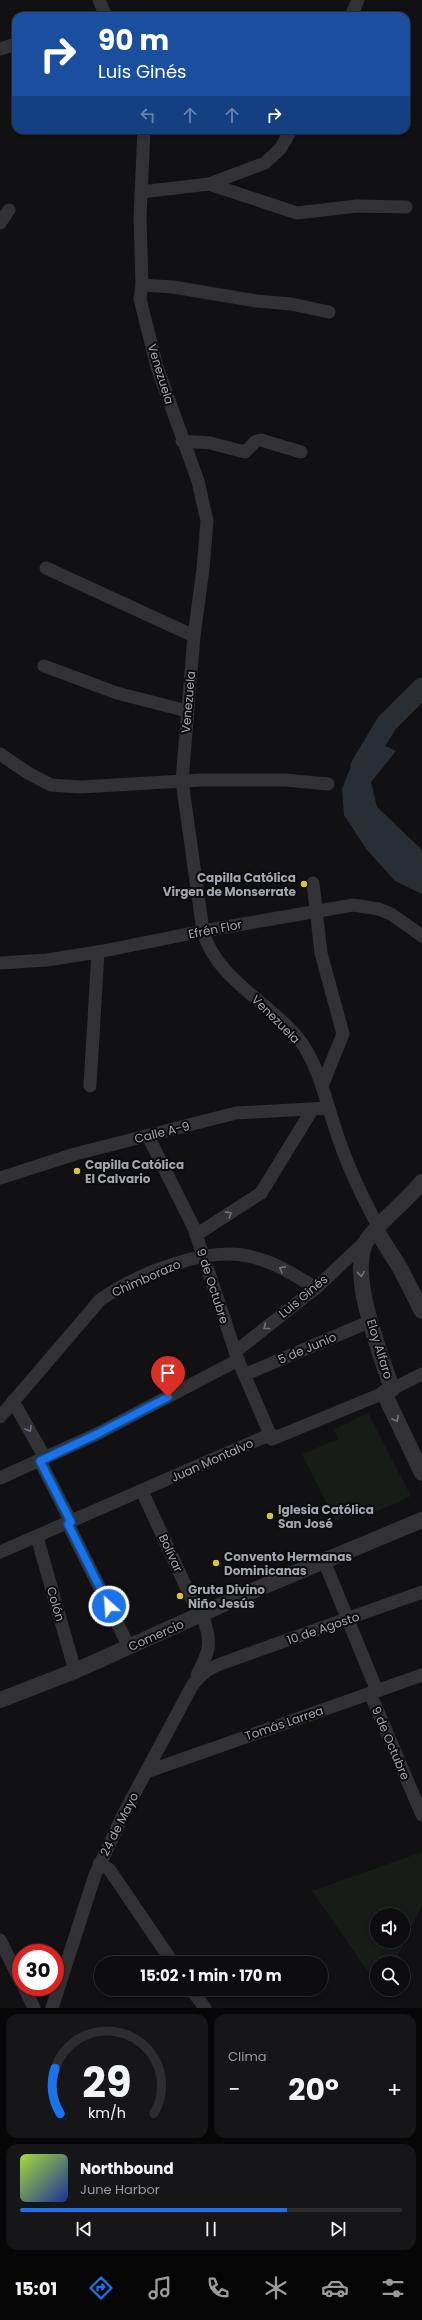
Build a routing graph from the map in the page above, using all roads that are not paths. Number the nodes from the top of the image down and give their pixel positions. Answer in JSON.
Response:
{"nodes":[{"id":1,"x":99,"y":0,"type":"edge"},
{"id":2,"x":358,"y":0,"type":"edge"},
{"id":3,"x":104,"y":12,"type":"edge"},
{"id":4,"x":353,"y":12,"type":"edge"},
{"id":5,"x":12,"y":45,"type":"edge"},
{"id":6,"x":0,"y":49,"type":"edge"},
{"id":7,"x":144,"y":134,"type":"edge"},
{"id":8,"x":289,"y":134,"type":"edge"},
{"id":9,"x":210,"y":184,"type":"junction"},
{"id":10,"x":141,"y":192,"type":"junction"},
{"id":11,"x":406,"y":207,"type":"dead end"},
{"id":12,"x":9,"y":210,"type":"dead end"},
{"id":13,"x":0,"y":223,"type":"edge"},
{"id":14,"x":142,"y":285,"type":"junction"},
{"id":15,"x":329,"y":312,"type":"dead end"},
{"id":16,"x":182,"y":441,"type":"junction"},
{"id":17,"x":301,"y":452,"type":"dead end"},
{"id":18,"x":46,"y":568,"type":"dead end"},
{"id":19,"x":194,"y":636,"type":"junction"},
{"id":20,"x":44,"y":666,"type":"dead end"},
{"id":21,"x":187,"y":711,"type":"junction"},
{"id":22,"x":0,"y":754,"type":"edge"},
{"id":23,"x":182,"y":782,"type":"junction"},
{"id":24,"x":328,"y":784,"type":"dead end"},
{"id":25,"x":314,"y":883,"type":"dead end"},
{"id":26,"x":315,"y":910,"type":"junction"},
{"id":27,"x":203,"y":931,"type":"junction"},
{"id":28,"x":422,"y":936,"type":"edge"},
{"id":29,"x":98,"y":952,"type":"junction"},
{"id":30,"x":0,"y":963,"type":"edge"},
{"id":31,"x":90,"y":1086,"type":"dead end"},
{"id":32,"x":322,"y":1086,"type":"junction"},
{"id":33,"x":329,"y":1108,"type":"junction"},
{"id":34,"x":312,"y":1110,"type":"junction"},
{"id":35,"x":288,"y":1111,"type":"junction"},
{"id":36,"x":305,"y":1122,"type":"junction"},
{"id":37,"x":148,"y":1136,"type":"junction"},
{"id":38,"x":0,"y":1178,"type":"edge"},
{"id":39,"x":422,"y":1182,"type":"edge"},
{"id":40,"x":195,"y":1232,"type":"junction"},
{"id":41,"x":375,"y":1232,"type":"junction"},
{"id":42,"x":202,"y":1257,"type":"junction"},
{"id":43,"x":175,"y":1263,"type":"junction"},
{"id":44,"x":316,"y":1288,"type":"junction"},
{"id":45,"x":422,"y":1311,"type":"edge"},
{"id":46,"x":371,"y":1321,"type":"junction"},
{"id":47,"x":236,"y":1356,"type":"junction"},
{"id":48,"x":422,"y":1374,"type":"edge"},
{"id":49,"x":244,"y":1375,"type":"junction"},
{"id":50,"x":388,"y":1391,"type":"junction"},
{"id":51,"x":13,"y":1401,"type":"junction"},
{"id":52,"x":0,"y":1417,"type":"edge"},
{"id":53,"x":271,"y":1436,"type":"junction"},
{"id":54,"x":42,"y":1459,"type":"junction"},
{"id":55,"x":422,"y":1473,"type":"edge"},
{"id":56,"x":0,"y":1478,"type":"edge"},
{"id":57,"x":142,"y":1491,"type":"junction"},
{"id":58,"x":422,"y":1520,"type":"edge"},
{"id":59,"x":70,"y":1523,"type":"junction"},
{"id":60,"x":37,"y":1537,"type":"junction"},
{"id":61,"x":0,"y":1552,"type":"edge"},
{"id":62,"x":324,"y":1561,"type":"junction"},
{"id":63,"x":422,"y":1592,"type":"edge"},
{"id":64,"x":201,"y":1615,"type":"junction"},
{"id":65,"x":348,"y":1619,"type":"junction"},
{"id":66,"x":129,"y":1647,"type":"junction"},
{"id":67,"x":223,"y":1663,"type":"junction"},
{"id":68,"x":75,"y":1671,"type":"junction"},
{"id":69,"x":422,"y":1675,"type":"edge"},
{"id":70,"x":192,"y":1686,"type":"junction"},
{"id":71,"x":373,"y":1692,"type":"junction"},
{"id":72,"x":0,"y":1700,"type":"edge"},
{"id":73,"x":157,"y":1752,"type":"junction"},
{"id":74,"x":177,"y":1761,"type":"junction"},
{"id":75,"x":146,"y":1772,"type":"junction"},
{"id":76,"x":422,"y":1815,"type":"edge"},
{"id":77,"x":99,"y":1864,"type":"junction"},
{"id":78,"x":0,"y":1940,"type":"edge"},
{"id":79,"x":168,"y":1956,"type":"edge"},
{"id":80,"x":12,"y":1964,"type":"edge"},
{"id":81,"x":28,"y":1996,"type":"edge"},
{"id":82,"x":196,"y":1996,"type":"edge"},
{"id":83,"x":34,"y":2008,"type":"edge"},
{"id":84,"x":52,"y":2008,"type":"edge"},
{"id":85,"x":205,"y":2008,"type":"edge"}],
"edges":[{"from":1,"to":3,"type":"street"},
{"from":2,"to":4,"type":"street"},
{"from":5,"to":6,"type":"street"},
{"from":7,"to":10,"type":"street","name":"Venezuela"},
{"from":8,"to":9,"type":"street"},
{"from":9,"to":10,"type":"street"},
{"from":9,"to":11,"type":"street"},
{"from":10,"to":14,"type":"street","name":"Venezuela"},
{"from":12,"to":13,"type":"street"},
{"from":14,"to":15,"type":"street"},
{"from":14,"to":16,"type":"street","name":"Venezuela"},
{"from":16,"to":17,"type":"street"},
{"from":16,"to":19,"type":"street","name":"Venezuela"},
{"from":18,"to":19,"type":"street"},
{"from":19,"to":21,"type":"street","name":"Venezuela"},
{"from":20,"to":21,"type":"street"},
{"from":21,"to":23,"type":"street","name":"Venezuela"},
{"from":22,"to":23,"type":"street"},
{"from":23,"to":24,"type":"street"},
{"from":23,"to":27,"type":"street","name":"Venezuela"},
{"from":25,"to":26,"type":"street"},
{"from":26,"to":27,"type":"street","name":"Efrén Flor"},
{"from":26,"to":28,"type":"street","name":"Efrén Flor"},
{"from":26,"to":32,"type":"street"},
{"from":27,"to":29,"type":"street","name":"Efrén Flor"},
{"from":27,"to":32,"type":"street","name":"Venezuela"},
{"from":29,"to":30,"type":"street","name":"Efrén Flor"},
{"from":29,"to":31,"type":"street"},
{"from":32,"to":33,"type":"street","name":"Venezuela"},
{"from":33,"to":34,"type":"street","name":"Calle A-9"},
{"from":33,"to":41,"type":"street","name":"Venezuela"},
{"from":34,"to":35,"type":"street","name":"Calle A-9"},
{"from":34,"to":36,"type":"street"},
{"from":35,"to":36,"type":"street"},
{"from":35,"to":37,"type":"street","name":"Calle A-9"},
{"from":40,"to":36,"type":"street","one_way":true},
{"from":37,"to":38,"type":"street","name":"Calle A-9"},
{"from":37,"to":40,"type":"street","name":"9 de Octubre"},
{"from":39,"to":41,"type":"street","name":"Eloy Alfaro"},
{"from":40,"to":42,"type":"street","name":"9 de Octubre"},
{"from":40,"to":43,"type":"street"},
{"from":41,"to":44,"type":"street","name":"Luis Ginés"},
{"from":41,"to":45,"type":"street","name":"Venezuela"},
{"from":41,"to":46,"type":"street","name":"Eloy Alfaro","one_way":true},
{"from":42,"to":43,"type":"street","name":"Chimborazo"},
{"from":44,"to":42,"type":"street","name":"Chimborazo","one_way":true},
{"from":42,"to":47,"type":"street","name":"9 de Octubre"},
{"from":43,"to":51,"type":"street","name":"Chimborazo"},
{"from":44,"to":47,"type":"street","name":"Luis Ginés","one_way":true},
{"from":46,"to":49,"type":"street","name":"5 de Junio"},
{"from":46,"to":50,"type":"street","name":"Eloy Alfaro"},
{"from":47,"to":49,"type":"street","name":"9 de Octubre"},
{"from":47,"to":54,"type":"street","name":"Luis Ginés"},
{"from":48,"to":50,"type":"street","name":"Juan Montalvo"},
{"from":49,"to":53,"type":"street","name":"9 de Octubre"},
{"from":50,"to":53,"type":"street","name":"Juan Montalvo"},
{"from":50,"to":55,"type":"street","name":"Eloy Alfaro","one_way":true},
{"from":51,"to":52,"type":"street","name":"Chimborazo"},
{"from":51,"to":54,"type":"street","one_way":true},
{"from":53,"to":57,"type":"street","name":"Juan Montalvo"},
{"from":54,"to":56,"type":"street","name":"Luis Ginés"},
{"from":54,"to":59,"type":"street"},
{"from":57,"to":59,"type":"street","name":"Juan Montalvo"},
{"from":57,"to":64,"type":"street","name":"Bolívar"},
{"from":58,"to":62,"type":"street","name":"Comercio"},
{"from":59,"to":60,"type":"street","name":"Juan Montalvo"},
{"from":59,"to":66,"type":"street"},
{"from":60,"to":61,"type":"street","name":"Juan Montalvo"},
{"from":60,"to":68,"type":"street","name":"Colón"},
{"from":62,"to":64,"type":"street","name":"Comercio"},
{"from":62,"to":65,"type":"street","name":"9 de Octubre"},
{"from":63,"to":65,"type":"street","name":"10 de Agosto"},
{"from":64,"to":66,"type":"street","name":"Comercio"},
{"from":64,"to":67,"type":"street","name":"Bolívar"},
{"from":64,"to":70,"type":"street"},
{"from":65,"to":67,"type":"street","name":"10 de Agosto"},
{"from":65,"to":71,"type":"street","name":"9 de Octubre"},
{"from":66,"to":68,"type":"street","name":"Comercio"},
{"from":67,"to":70,"type":"street","name":"24 de Mayo"},
{"from":68,"to":72,"type":"street","name":"Comercio"},
{"from":69,"to":71,"type":"street","name":"Tomás Larrea"},
{"from":70,"to":73,"type":"street","name":"24 de Mayo"},
{"from":71,"to":74,"type":"street","name":"Tomás Larrea"},
{"from":71,"to":76,"type":"street","name":"9 de Octubre"},
{"from":73,"to":74,"type":"street"},
{"from":73,"to":75,"type":"street","name":"24 de Mayo"},
{"from":74,"to":75,"type":"street","name":"Tomás Larrea"},
{"from":75,"to":77,"type":"street","name":"24 de Mayo"},
{"from":77,"to":79,"type":"street"},
{"from":77,"to":84,"type":"street","name":"24 de Mayo"},
{"from":78,"to":80,"type":"street"},
{"from":81,"to":83,"type":"street"},
{"from":82,"to":85,"type":"street"}]}
